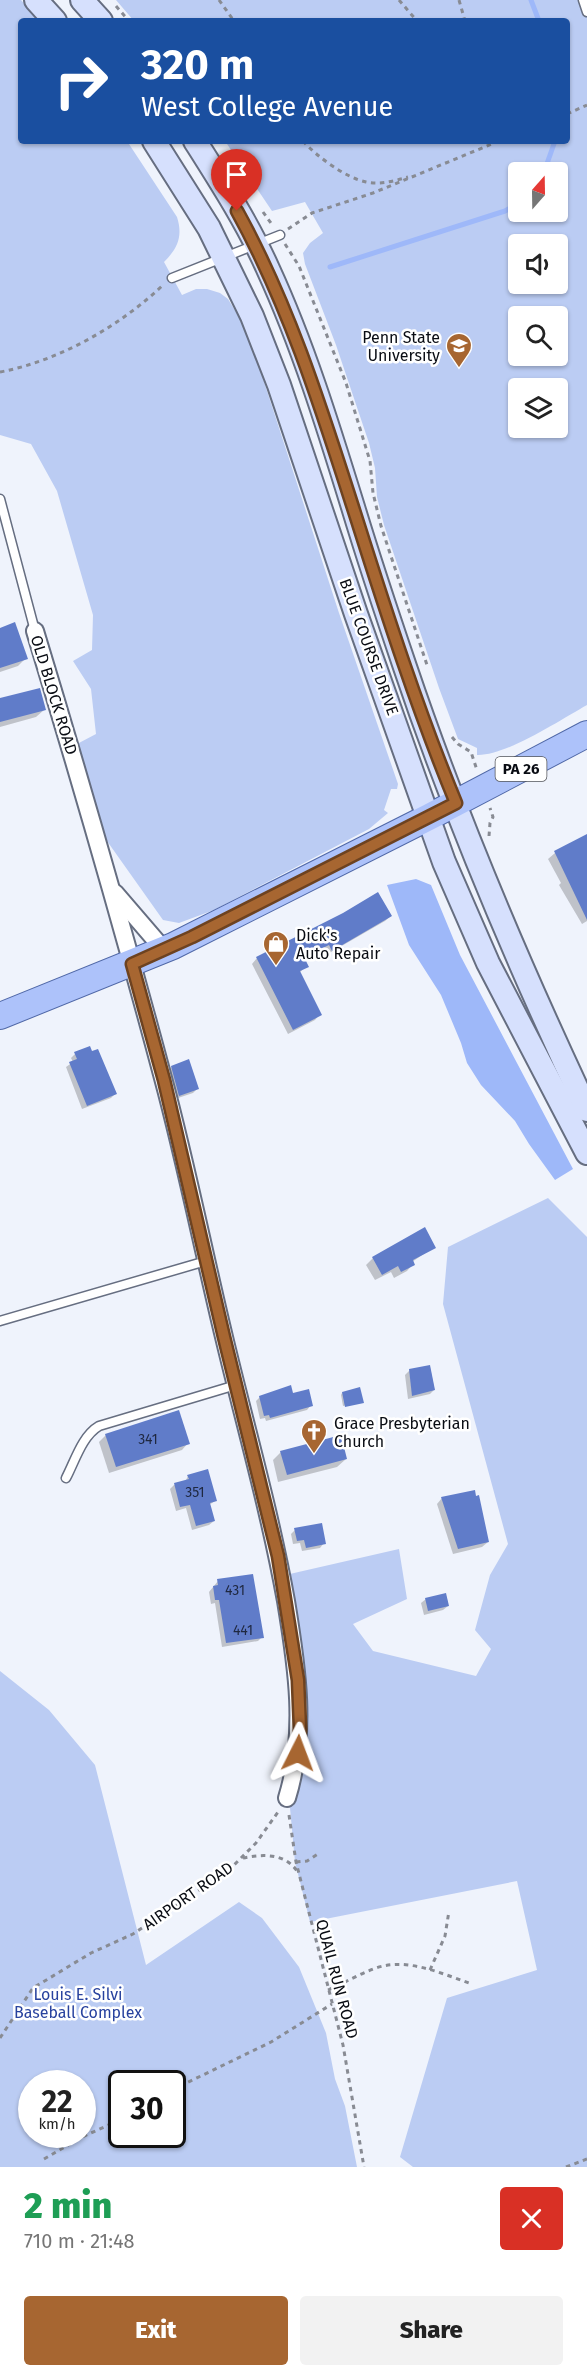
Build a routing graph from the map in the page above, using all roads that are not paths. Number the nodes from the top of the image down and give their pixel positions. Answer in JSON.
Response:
{"nodes":[{"id":1,"x":36,"y":0,"type":"edge"},
{"id":2,"x":82,"y":0,"type":"edge"},
{"id":3,"x":583,"y":0,"type":"edge"},
{"id":4,"x":587,"y":12,"type":"edge"},
{"id":5,"x":52,"y":18,"type":"edge"},
{"id":6,"x":98,"y":18,"type":"edge"},
{"id":7,"x":156,"y":144,"type":"edge"},
{"id":8,"x":197,"y":144,"type":"edge"},
{"id":9,"x":280,"y":235,"type":"road end"},
{"id":10,"x":255,"y":243,"type":"junction"},
{"id":11,"x":224,"y":257,"type":"junction"},
{"id":12,"x":172,"y":278,"type":"road end"},
{"id":13,"x":0,"y":499,"type":"edge"},
{"id":14,"x":34,"y":631,"type":"joint"},
{"id":15,"x":587,"y":734,"type":"edge"},
{"id":16,"x":456,"y":803,"type":"junction"},
{"id":17,"x":429,"y":817,"type":"junction"},
{"id":18,"x":113,"y":890,"type":"junction"},
{"id":19,"x":164,"y":950,"type":"junction"},
{"id":20,"x":132,"y":964,"type":"junction"},
{"id":21,"x":0,"y":1016,"type":"edge"},
{"id":22,"x":585,"y":1098,"type":"edge"},
{"id":23,"x":587,"y":1153,"type":"edge"},
{"id":24,"x":206,"y":1261,"type":"junction"},
{"id":25,"x":0,"y":1321,"type":"edge"},
{"id":26,"x":236,"y":1385,"type":"junction"},
{"id":27,"x":66,"y":1479,"type":"dead end"},
{"id":28,"x":287,"y":1798,"type":"road end"}],
"edges":[{"from":1,"to":5,"type":"main road"},
{"from":2,"to":6,"type":"main road"},
{"from":3,"to":4,"type":"lane"},
{"from":7,"to":11,"type":"main road","name":"BLUE COURSE DRIVE"},
{"from":8,"to":10,"type":"main road","name":"BLUE COURSE DRIVE"},
{"from":9,"to":10,"type":"lane"},
{"from":10,"to":11,"type":"lane"},
{"from":10,"to":16,"type":"main road","name":"BLUE COURSE DRIVE"},
{"from":11,"to":12,"type":"lane"},
{"from":11,"to":17,"type":"main road","name":"BLUE COURSE DRIVE"},
{"from":13,"to":14,"type":"lane","name":"OLD BLOCK ROAD"},
{"from":14,"to":18,"type":"street","name":"OLD BLOCK ROAD"},
{"from":15,"to":16,"type":"main road","number":"PA 26"},
{"from":16,"to":17,"type":"main road","number":"PA 26"},
{"from":16,"to":22,"type":"main road","name":"BLUE COURSE DRIVE"},
{"from":17,"to":19,"type":"main road","number":"PA 26"},
{"from":17,"to":23,"type":"main road","name":"BLUE COURSE DRIVE"},
{"from":18,"to":19,"type":"street","name":"OLD BLOCK ROAD"},
{"from":18,"to":20,"type":"street","name":"OLD BLOCK ROAD"},
{"from":19,"to":20,"type":"main road","number":"PA 26"},
{"from":20,"to":21,"type":"main road","number":"PA 26"},
{"from":20,"to":24,"type":"street"},
{"from":24,"to":25,"type":"lane"},
{"from":24,"to":26,"type":"street"},
{"from":26,"to":27,"type":"lane"},
{"from":26,"to":28,"type":"street"}]}
